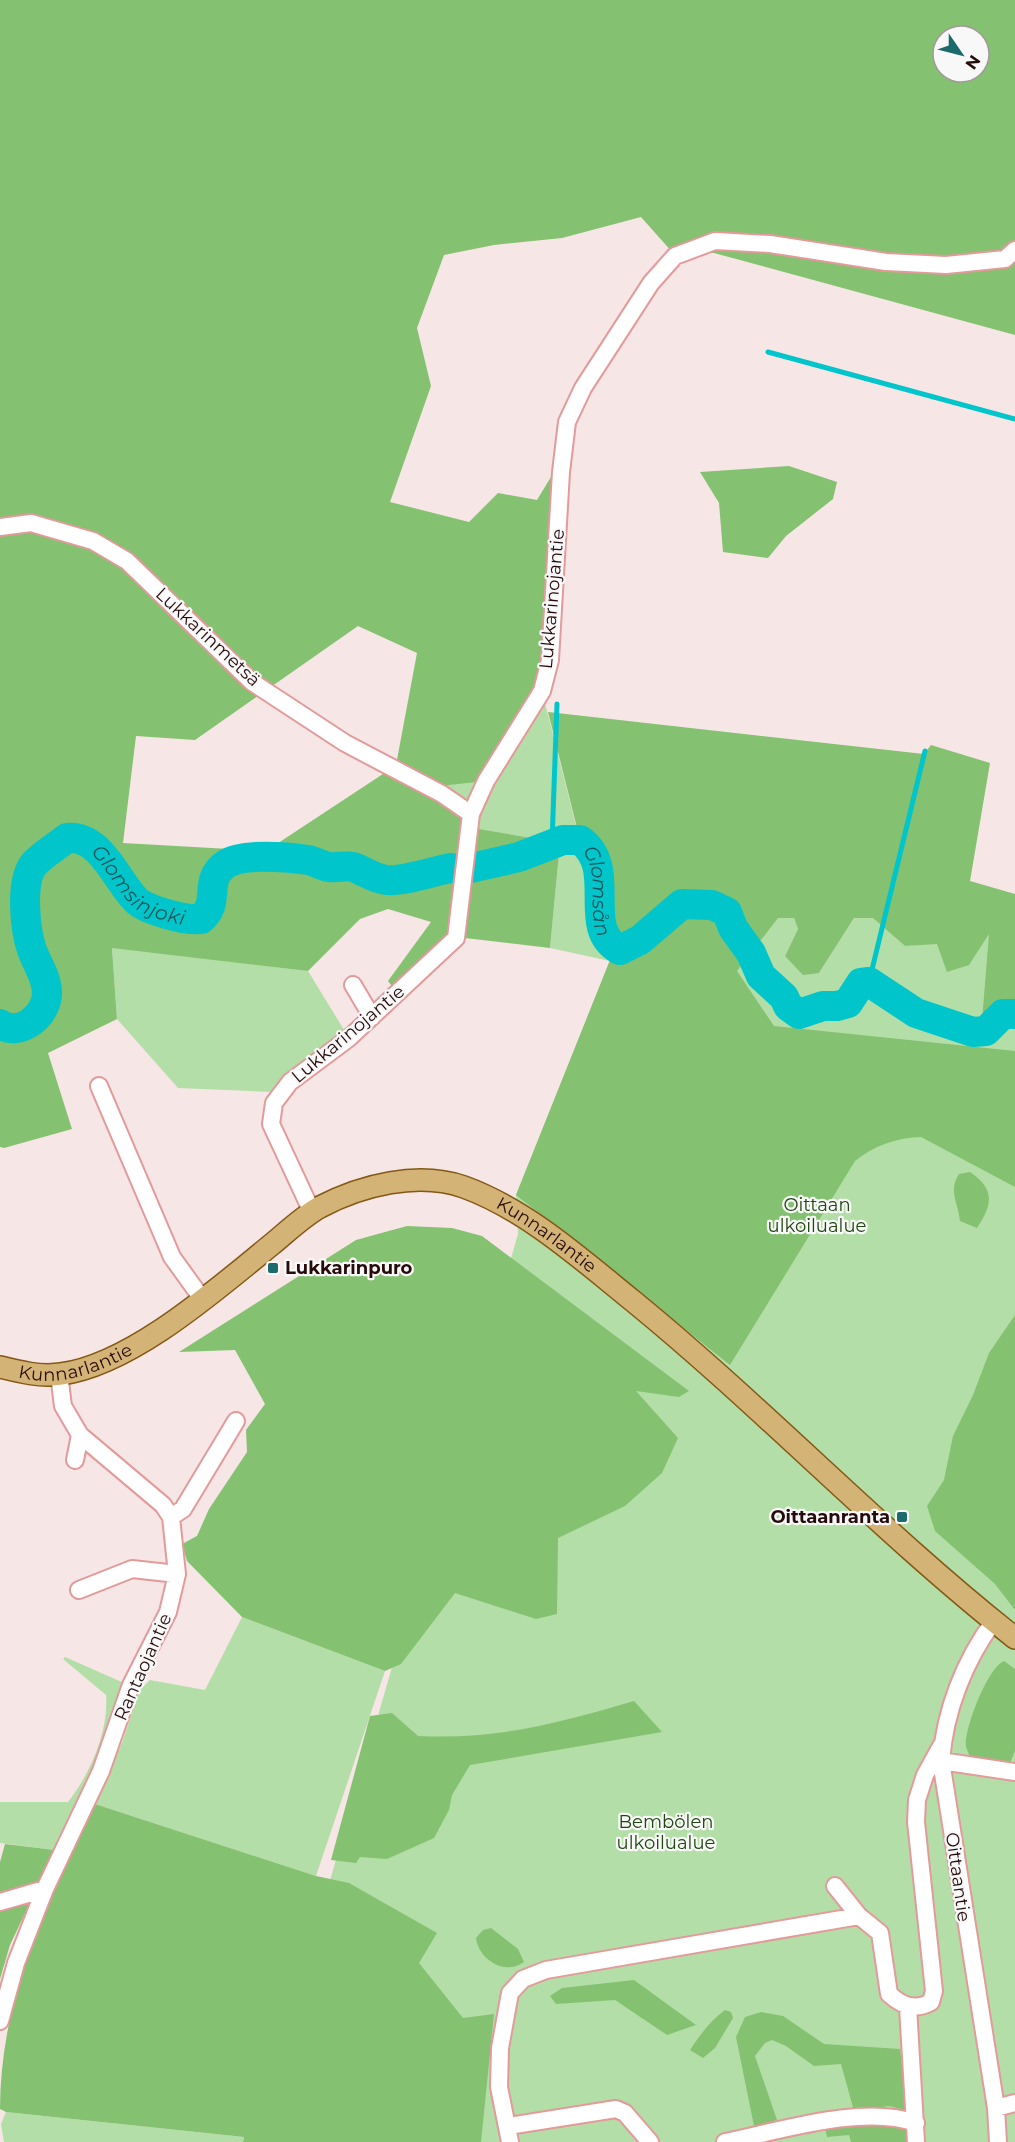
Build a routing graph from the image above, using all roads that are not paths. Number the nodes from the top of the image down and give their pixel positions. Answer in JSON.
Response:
{"nodes":[{"id":1,"x":1015,"y":250,"type":"edge"},
{"id":2,"x":0,"y":526,"type":"edge"},
{"id":3,"x":471,"y":814,"type":"junction"},
{"id":4,"x":353,"y":985,"type":"dead end"},
{"id":5,"x":372,"y":1017,"type":"junction"},
{"id":6,"x":99,"y":1086,"type":"dead end"},
{"id":7,"x":312,"y":1212,"type":"junction"},
{"id":8,"x":203,"y":1300,"type":"junction"},
{"id":9,"x":0,"y":1367,"type":"edge"},
{"id":10,"x":59,"y":1374,"type":"junction"},
{"id":11,"x":236,"y":1422,"type":"dead end"},
{"id":12,"x":80,"y":1435,"type":"junction"},
{"id":13,"x":75,"y":1460,"type":"dead end"},
{"id":14,"x":171,"y":1516,"type":"junction"},
{"id":15,"x":177,"y":1574,"type":"junction"},
{"id":16,"x":79,"y":1590,"type":"dead end"},
{"id":17,"x":994,"y":1621,"type":"junction"},
{"id":18,"x":1015,"y":1638,"type":"edge"},
{"id":19,"x":942,"y":1743,"type":"junction"},
{"id":20,"x":941,"y":1761,"type":"junction"},
{"id":21,"x":1015,"y":1772,"type":"edge"},
{"id":22,"x":835,"y":1886,"type":"dead end"},
{"id":23,"x":45,"y":1889,"type":"junction"},
{"id":24,"x":0,"y":1902,"type":"edge"},
{"id":25,"x":859,"y":1916,"type":"junction"},
{"id":26,"x":16,"y":1963,"type":"junction"},
{"id":27,"x":0,"y":1970,"type":"edge"},
{"id":28,"x":908,"y":2007,"type":"junction"},
{"id":29,"x":0,"y":2021,"type":"edge"},
{"id":30,"x":1015,"y":2103,"type":"edge"},
{"id":31,"x":996,"y":2108,"type":"junction"},
{"id":32,"x":916,"y":2123,"type":"junction"},
{"id":33,"x":509,"y":2134,"type":"edge"},
{"id":34,"x":650,"y":2142,"type":"edge"},
{"id":35,"x":725,"y":2142,"type":"edge"},
{"id":36,"x":916,"y":2142,"type":"edge"},
{"id":37,"x":998,"y":2142,"type":"edge"}],
"edges":[{"from":1,"to":3,"type":"street","name":"Lukkarinojantie"},
{"from":2,"to":3,"type":"street","name":"Lukkarinmetsä"},
{"from":3,"to":5,"type":"street","name":"Lukkarinojantie"},
{"from":4,"to":5,"type":"street"},
{"from":5,"to":7,"type":"street","name":"Lukkarinojantie"},
{"from":6,"to":8,"type":"street"},
{"from":7,"to":8,"type":"main road","name":"Kunnarlantie"},
{"from":7,"to":17,"type":"main road","name":"Kunnarlantie"},
{"from":8,"to":10,"type":"main road","name":"Kunnarlantie"},
{"from":9,"to":10,"type":"main road","name":"Kunnarlantie"},
{"from":10,"to":12,"type":"street"},
{"from":11,"to":14,"type":"street"},
{"from":12,"to":13,"type":"street"},
{"from":12,"to":14,"type":"street"},
{"from":14,"to":15,"type":"street","name":"Rantaojantie"},
{"from":15,"to":16,"type":"street"},
{"from":15,"to":23,"type":"street","name":"Rantaojantie"},
{"from":17,"to":18,"type":"main road","name":"Kunnarlantie"},
{"from":17,"to":19,"type":"street","name":"Oittaantie"},
{"from":19,"to":20,"type":"street","name":"Oittaantie"},
{"from":19,"to":28,"type":"street"},
{"from":20,"to":21,"type":"street"},
{"from":20,"to":31,"type":"street","name":"Oittaantie"},
{"from":22,"to":25,"type":"street"},
{"from":23,"to":24,"type":"street"},
{"from":23,"to":26,"type":"street","name":"Rantaojantie"},
{"from":25,"to":28,"type":"street"},
{"from":25,"to":33,"type":"street"},
{"from":26,"to":27,"type":"street"},
{"from":26,"to":29,"type":"street","name":"Rantaojantie"},
{"from":28,"to":32,"type":"street"},
{"from":30,"to":31,"type":"street"},
{"from":31,"to":37,"type":"street","name":"Oittaantie"},
{"from":32,"to":35,"type":"street"},
{"from":32,"to":36,"type":"street"},
{"from":33,"to":34,"type":"street"}]}
